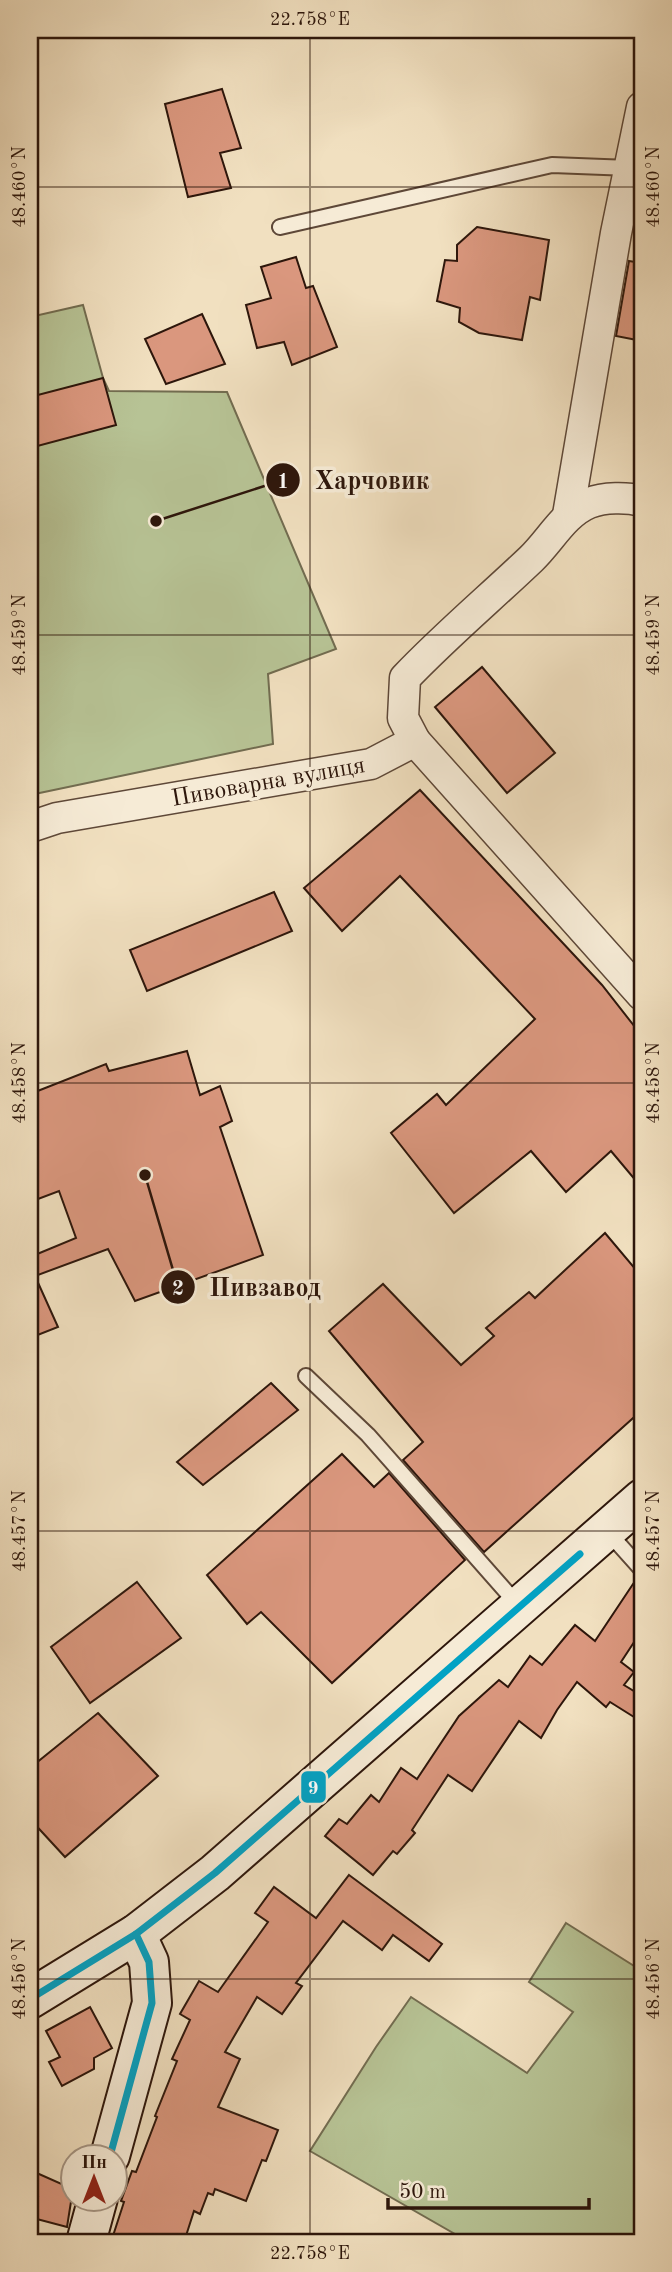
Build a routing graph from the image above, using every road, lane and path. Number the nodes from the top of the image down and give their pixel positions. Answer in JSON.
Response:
{"nodes":[{"id":1,"x":642,"y":107,"type":"edge"},
{"id":2,"x":630,"y":168,"type":"junction"},
{"id":3,"x":280,"y":227,"type":"dead end"},
{"id":4,"x":642,"y":502,"type":"edge"},
{"id":5,"x":568,"y":515,"type":"junction"},
{"id":6,"x":415,"y":741,"type":"junction"},
{"id":7,"x":30,"y":827,"type":"edge"},
{"id":8,"x":642,"y":995,"type":"edge"},
{"id":9,"x":306,"y":1376,"type":"dead end"},
{"id":10,"x":642,"y":1499,"type":"edge"},
{"id":11,"x":607,"y":1531,"type":"junction"},
{"id":12,"x":642,"y":1570,"type":"edge"},
{"id":13,"x":520,"y":1607,"type":"junction"},
{"id":14,"x":135,"y":1934,"type":"junction"},
{"id":15,"x":30,"y":1999,"type":"edge"},
{"id":16,"x":114,"y":2142,"type":"edge"},
{"id":17,"x":94,"y":2212,"type":"edge"},
{"id":18,"x":86,"y":2242,"type":"edge"}],
"edges":[{"from":1,"to":2,"type":"street"},
{"from":2,"to":3,"type":"lane"},
{"from":2,"to":5,"type":"street"},
{"from":4,"to":5,"type":"street"},
{"from":5,"to":6,"type":"street"},
{"from":6,"to":7,"type":"street","name":"Пивоварна вулиця"},
{"from":6,"to":8,"type":"street"},
{"from":9,"to":13,"type":"lane"},
{"from":10,"to":11,"type":"main road"},
{"from":11,"to":12,"type":"lane"},
{"from":11,"to":13,"type":"main road"},
{"from":13,"to":14,"type":"main road"},
{"from":14,"to":15,"type":"main road"},
{"from":14,"to":16,"type":"main road"},
{"from":17,"to":18,"type":"main road"}]}
